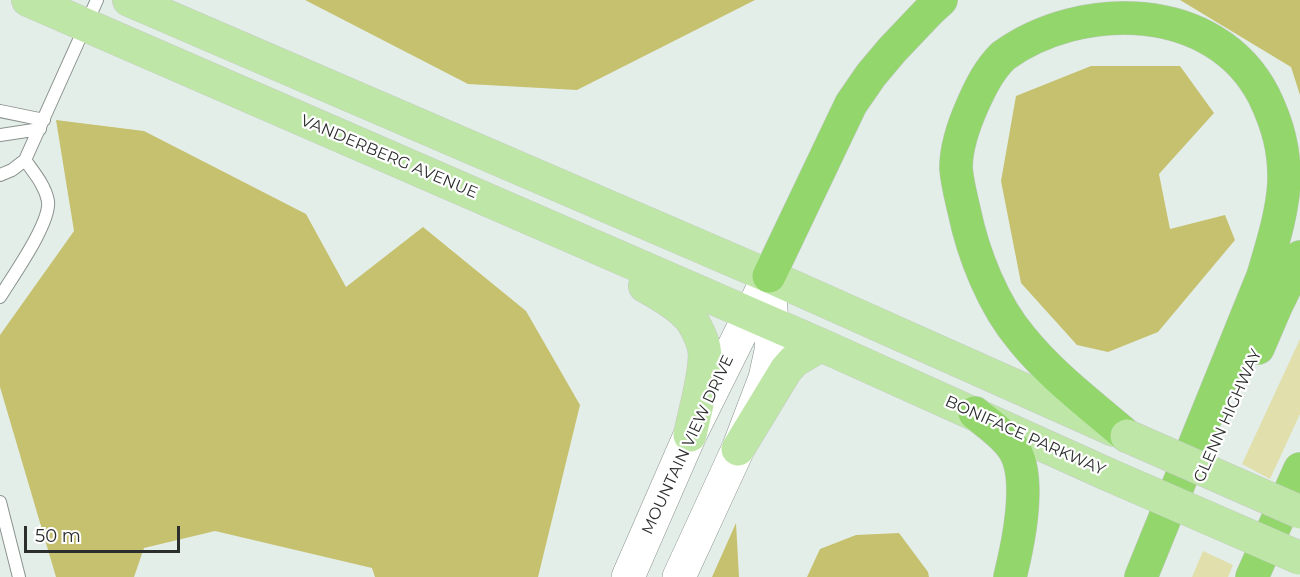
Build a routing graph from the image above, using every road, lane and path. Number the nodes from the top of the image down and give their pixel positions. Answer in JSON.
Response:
{"nodes":[{"id":1,"x":28,"y":0,"type":"edge"},
{"id":2,"x":129,"y":0,"type":"edge"},
{"id":3,"x":941,"y":0,"type":"edge"},
{"id":4,"x":91,"y":13,"type":"edge"},
{"id":5,"x":0,"y":111,"type":"edge"},
{"id":6,"x":42,"y":124,"type":"junction"},
{"id":7,"x":0,"y":135,"type":"edge"},
{"id":8,"x":25,"y":160,"type":"junction"},
{"id":9,"x":0,"y":175,"type":"edge"},
{"id":10,"x":502,"y":206,"type":"junction"},
{"id":11,"x":1300,"y":257,"type":"edge"},
{"id":12,"x":769,"y":276,"type":"junction"},
{"id":13,"x":0,"y":297,"type":"edge"},
{"id":14,"x":760,"y":320,"type":"junction"},
{"id":15,"x":820,"y":345,"type":"junction"},
{"id":16,"x":975,"y":413,"type":"junction"},
{"id":17,"x":690,"y":435,"type":"junction"},
{"id":18,"x":1127,"y":436,"type":"junction"},
{"id":19,"x":738,"y":449,"type":"junction"},
{"id":20,"x":1300,"y":469,"type":"edge"},
{"id":21,"x":0,"y":501,"type":"edge"},
{"id":22,"x":1300,"y":512,"type":"edge"},
{"id":23,"x":1300,"y":558,"type":"edge"},
{"id":24,"x":19,"y":577,"type":"edge"},
{"id":25,"x":628,"y":577,"type":"edge"},
{"id":26,"x":679,"y":577,"type":"edge"},
{"id":27,"x":1010,"y":577,"type":"edge"},
{"id":28,"x":1142,"y":577,"type":"edge"},
{"id":29,"x":1158,"y":577,"type":"edge"},
{"id":30,"x":1252,"y":577,"type":"edge"}],
"edges":[{"from":1,"to":4,"type":"main road","name":"VANDERBERG AVENUE"},
{"from":2,"to":12,"type":"main road"},
{"from":3,"to":12,"type":"highway"},
{"from":4,"to":6,"type":"lane"},
{"from":4,"to":10,"type":"main road","name":"VANDERBERG AVENUE"},
{"from":5,"to":6,"type":"lane"},
{"from":6,"to":7,"type":"lane"},
{"from":6,"to":8,"type":"lane"},
{"from":8,"to":9,"type":"lane"},
{"from":8,"to":13,"type":"lane"},
{"from":10,"to":14,"type":"main road","name":"VANDERBERG AVENUE"},
{"from":10,"to":17,"type":"main road"},
{"from":11,"to":29,"type":"highway","name":"GLENN HIGHWAY"},
{"from":12,"to":14,"type":"street"},
{"from":12,"to":18,"type":"main road"},
{"from":14,"to":15,"type":"main road","name":"BONIFACE PARKWAY"},
{"from":14,"to":17,"type":"street","name":"MOUNTAIN VIEW DRIVE"},
{"from":14,"to":19,"type":"street"},
{"from":15,"to":16,"type":"main road","name":"BONIFACE PARKWAY"},
{"from":15,"to":19,"type":"main road"},
{"from":16,"to":23,"type":"main road","name":"BONIFACE PARKWAY","bridge":true},
{"from":16,"to":27,"type":"highway"},
{"from":17,"to":25,"type":"street","name":"MOUNTAIN VIEW DRIVE"},
{"from":18,"to":22,"type":"main road","bridge":true},
{"from":18,"to":28,"type":"highway"},
{"from":19,"to":26,"type":"street"},
{"from":20,"to":30,"type":"highway"},
{"from":21,"to":24,"type":"lane"}]}
